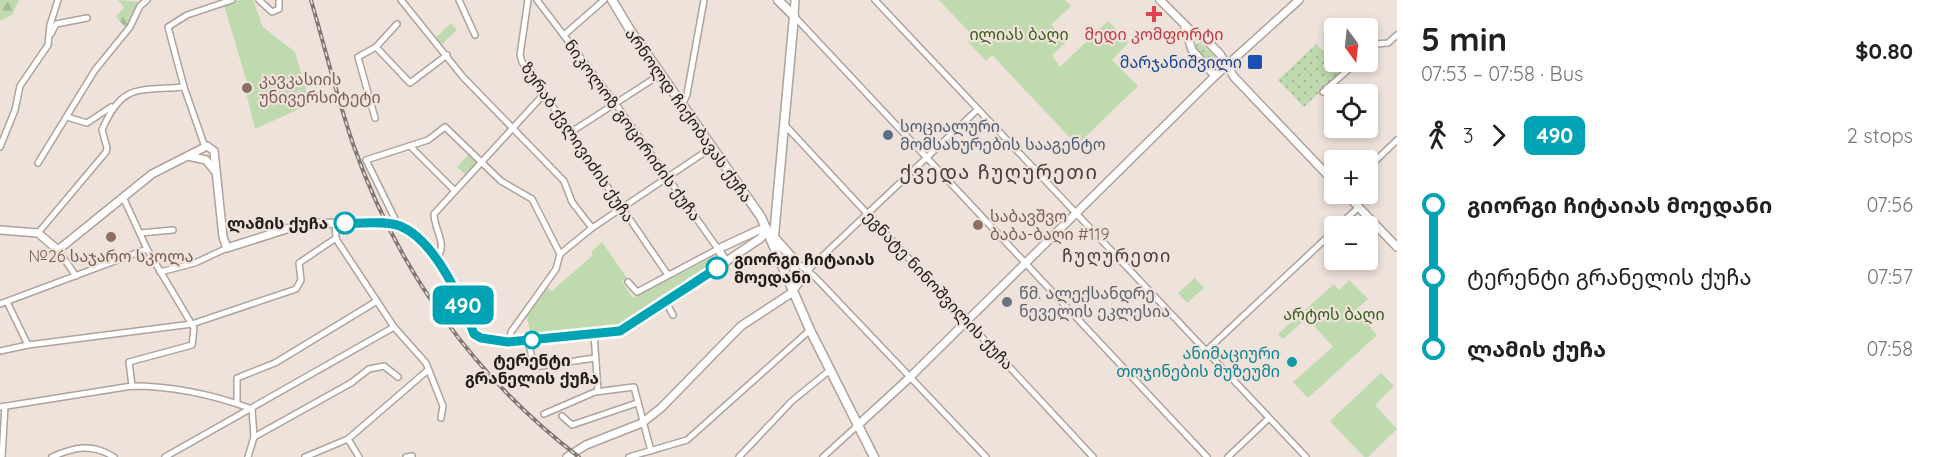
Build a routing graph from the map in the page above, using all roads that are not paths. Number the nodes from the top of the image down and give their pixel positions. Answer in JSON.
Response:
{"nodes":[{"id":1,"x":58,"y":0,"type":"edge"},
{"id":2,"x":147,"y":0,"type":"edge"},
{"id":3,"x":232,"y":0,"type":"edge"},
{"id":4,"x":259,"y":0,"type":"edge"},
{"id":5,"x":279,"y":0,"type":"edge"},
{"id":6,"x":401,"y":0,"type":"edge"},
{"id":7,"x":459,"y":0,"type":"edge"},
{"id":8,"x":528,"y":0,"type":"edge"},
{"id":9,"x":537,"y":0,"type":"edge"},
{"id":10,"x":604,"y":0,"type":"edge"},
{"id":11,"x":612,"y":0,"type":"edge"},
{"id":12,"x":704,"y":0,"type":"edge"},
{"id":13,"x":778,"y":0,"type":"edge"},
{"id":14,"x":795,"y":0,"type":"edge"},
{"id":15,"x":875,"y":0,"type":"edge"},
{"id":16,"x":1299,"y":0,"type":"edge"},
{"id":17,"x":1164,"y":2,"type":"edge"},
{"id":18,"x":794,"y":16,"type":"junction"},
{"id":19,"x":87,"y":18,"type":"dead end"},
{"id":20,"x":397,"y":24,"type":"dead end"},
{"id":21,"x":1185,"y":26,"type":"junction"},
{"id":22,"x":476,"y":35,"type":"dead end"},
{"id":23,"x":564,"y":35,"type":"junction"},
{"id":24,"x":1397,"y":35,"type":"edge"},
{"id":25,"x":50,"y":36,"type":"junction"},
{"id":26,"x":1200,"y":36,"type":"junction"},
{"id":27,"x":1190,"y":43,"type":"junction"},
{"id":28,"x":1378,"y":44,"type":"edge"},
{"id":29,"x":376,"y":47,"type":"junction"},
{"id":30,"x":447,"y":55,"type":"junction"},
{"id":31,"x":1227,"y":67,"type":"junction"},
{"id":32,"x":1346,"y":72,"type":"edge"},
{"id":33,"x":661,"y":74,"type":"junction"},
{"id":34,"x":1215,"y":76,"type":"junction"},
{"id":35,"x":184,"y":87,"type":"junction"},
{"id":36,"x":1323,"y":92,"type":"dead end"},
{"id":37,"x":544,"y":94,"type":"junction"},
{"id":38,"x":615,"y":103,"type":"junction"},
{"id":39,"x":112,"y":106,"type":"junction"},
{"id":40,"x":682,"y":106,"type":"junction"},
{"id":41,"x":978,"y":109,"type":"junction"},
{"id":42,"x":67,"y":117,"type":"junction"},
{"id":43,"x":375,"y":118,"type":"dead end"},
{"id":44,"x":784,"y":123,"type":"junction"},
{"id":45,"x":513,"y":129,"type":"junction"},
{"id":46,"x":571,"y":132,"type":"junction"},
{"id":47,"x":1397,"y":140,"type":"edge"},
{"id":48,"x":410,"y":146,"type":"junction"},
{"id":49,"x":0,"y":147,"type":"edge"},
{"id":50,"x":204,"y":147,"type":"junction"},
{"id":51,"x":711,"y":148,"type":"junction"},
{"id":52,"x":214,"y":154,"type":"junction"},
{"id":53,"x":183,"y":157,"type":"junction"},
{"id":54,"x":926,"y":158,"type":"junction"},
{"id":55,"x":1378,"y":158,"type":"edge"},
{"id":56,"x":204,"y":159,"type":"junction"},
{"id":57,"x":482,"y":162,"type":"junction"},
{"id":58,"x":38,"y":163,"type":"dead end"},
{"id":59,"x":215,"y":171,"type":"junction"},
{"id":60,"x":1324,"y":171,"type":"edge"},
{"id":61,"x":668,"y":177,"type":"junction"},
{"id":62,"x":455,"y":191,"type":"junction"},
{"id":63,"x":123,"y":197,"type":"junction"},
{"id":64,"x":1356,"y":204,"type":"edge"},
{"id":65,"x":622,"y":207,"type":"junction"},
{"id":66,"x":1359,"y":207,"type":"junction"},
{"id":67,"x":867,"y":214,"type":"junction"},
{"id":68,"x":1075,"y":214,"type":"junction"},
{"id":69,"x":1349,"y":216,"type":"edge"},
{"id":70,"x":335,"y":223,"type":"junction"},
{"id":71,"x":396,"y":225,"type":"junction"},
{"id":72,"x":592,"y":228,"type":"junction"},
{"id":73,"x":0,"y":230,"type":"edge"},
{"id":74,"x":173,"y":230,"type":"dead end"},
{"id":75,"x":38,"y":233,"type":"junction"},
{"id":76,"x":140,"y":233,"type":"junction"},
{"id":77,"x":770,"y":235,"type":"junction"},
{"id":78,"x":336,"y":238,"type":"junction"},
{"id":79,"x":1324,"y":240,"type":"edge"},
{"id":80,"x":1397,"y":247,"type":"edge"},
{"id":81,"x":228,"y":248,"type":"junction"},
{"id":82,"x":147,"y":249,"type":"junction"},
{"id":83,"x":718,"y":249,"type":"junction"},
{"id":84,"x":58,"y":250,"type":"junction"},
{"id":85,"x":560,"y":254,"type":"junction"},
{"id":86,"x":436,"y":259,"type":"junction"},
{"id":87,"x":726,"y":262,"type":"junction"},
{"id":88,"x":781,"y":262,"type":"junction"},
{"id":89,"x":794,"y":262,"type":"junction"},
{"id":90,"x":1025,"y":264,"type":"junction"},
{"id":91,"x":160,"y":272,"type":"junction"},
{"id":92,"x":807,"y":273,"type":"junction"},
{"id":93,"x":668,"y":275,"type":"junction"},
{"id":94,"x":76,"y":276,"type":"junction"},
{"id":95,"x":628,"y":282,"type":"dead end"},
{"id":96,"x":793,"y":292,"type":"junction"},
{"id":97,"x":377,"y":301,"type":"junction"},
{"id":98,"x":666,"y":302,"type":"junction"},
{"id":99,"x":2,"y":303,"type":"edge"},
{"id":100,"x":673,"y":315,"type":"dead end"},
{"id":101,"x":968,"y":320,"type":"junction"},
{"id":102,"x":192,"y":324,"type":"junction"},
{"id":103,"x":394,"y":327,"type":"junction"},
{"id":104,"x":810,"y":330,"type":"junction"},
{"id":105,"x":594,"y":334,"type":"junction"},
{"id":106,"x":528,"y":340,"type":"junction"},
{"id":107,"x":508,"y":342,"type":"junction"},
{"id":108,"x":28,"y":345,"type":"junction"},
{"id":109,"x":0,"y":351,"type":"edge"},
{"id":110,"x":1205,"y":352,"type":"junction"},
{"id":111,"x":595,"y":358,"type":"junction"},
{"id":112,"x":428,"y":370,"type":"junction"},
{"id":113,"x":830,"y":370,"type":"junction"},
{"id":114,"x":398,"y":377,"type":"dead end"},
{"id":115,"x":911,"y":377,"type":"junction"},
{"id":116,"x":132,"y":386,"type":"junction"},
{"id":117,"x":598,"y":391,"type":"junction"},
{"id":118,"x":638,"y":403,"type":"junction"},
{"id":119,"x":237,"y":404,"type":"junction"},
{"id":120,"x":2,"y":407,"type":"edge"},
{"id":121,"x":252,"y":409,"type":"junction"},
{"id":122,"x":544,"y":414,"type":"dead end"},
{"id":123,"x":562,"y":416,"type":"dead end"},
{"id":124,"x":441,"y":418,"type":"dead end"},
{"id":125,"x":1269,"y":418,"type":"junction"},
{"id":126,"x":642,"y":423,"type":"junction"},
{"id":127,"x":857,"y":426,"type":"junction"},
{"id":128,"x":254,"y":437,"type":"junction"},
{"id":129,"x":348,"y":439,"type":"junction"},
{"id":130,"x":651,"y":451,"type":"junction"},
{"id":131,"x":2,"y":457,"type":"edge"},
{"id":132,"x":52,"y":457,"type":"edge"},
{"id":133,"x":114,"y":457,"type":"edge"},
{"id":134,"x":165,"y":457,"type":"edge"},
{"id":135,"x":248,"y":457,"type":"edge"},
{"id":136,"x":306,"y":457,"type":"edge"},
{"id":137,"x":359,"y":457,"type":"edge"},
{"id":138,"x":567,"y":457,"type":"edge"},
{"id":139,"x":629,"y":457,"type":"edge"},
{"id":140,"x":739,"y":457,"type":"edge"},
{"id":141,"x":823,"y":457,"type":"edge"},
{"id":142,"x":874,"y":457,"type":"edge"},
{"id":143,"x":986,"y":457,"type":"edge"},
{"id":144,"x":1093,"y":457,"type":"edge"},
{"id":145,"x":1207,"y":457,"type":"edge"},
{"id":146,"x":1228,"y":457,"type":"edge"},
{"id":147,"x":1306,"y":457,"type":"edge"}],
"edges":[{"from":1,"to":25,"type":"street"},
{"from":2,"to":42,"type":"street"},
{"from":3,"to":35,"type":"street"},
{"from":4,"to":5,"type":"street"},
{"from":6,"to":30,"type":"street"},
{"from":7,"to":22,"type":"street"},
{"from":8,"to":37,"type":"street","name":"ზურაბ ქვლივიძის ქუჩა"},
{"from":9,"to":23,"type":"street","name":"ნიკოლოზ გოცირიძის ქუჩა"},
{"from":10,"to":23,"type":"street"},
{"from":11,"to":33,"type":"main road","name":"არნოლდ ჩიქობავას ქუჩა"},
{"from":12,"to":40,"type":"street"},
{"from":13,"to":18,"type":"main road"},
{"from":14,"to":18,"type":"street"},
{"from":15,"to":41,"type":"street"},
{"from":16,"to":31,"type":"street"},
{"from":17,"to":21,"type":"street"},
{"from":18,"to":44,"type":"main road"},
{"from":18,"to":54,"type":"street"},
{"from":19,"to":25,"type":"street"},
{"from":20,"to":29,"type":"street"},
{"from":21,"to":26,"type":"street"},
{"from":21,"to":27,"type":"street"},
{"from":23,"to":38,"type":"street","name":"ნიკოლოზ გოცირიძის ქუჩა"},
{"from":24,"to":28,"type":"street"},
{"from":25,"to":49,"type":"street"},
{"from":26,"to":27,"type":"street"},
{"from":26,"to":31,"type":"street"},
{"from":27,"to":34,"type":"street"},
{"from":29,"to":30,"type":"street"},
{"from":29,"to":43,"type":"street"},
{"from":30,"to":45,"type":"street"},
{"from":31,"to":34,"type":"street"},
{"from":31,"to":60,"type":"street"},
{"from":32,"to":36,"type":"street"},
{"from":33,"to":38,"type":"street"},
{"from":33,"to":40,"type":"main road","name":"არნოლდ ჩიქობავას ქუჩა"},
{"from":34,"to":68,"type":"street"},
{"from":35,"to":39,"type":"street"},
{"from":35,"to":50,"type":"street"},
{"from":37,"to":45,"type":"street"},
{"from":37,"to":46,"type":"street","name":"ზურაბ ქვლივიძის ქუჩა"},
{"from":38,"to":46,"type":"street"},
{"from":38,"to":61,"type":"street","name":"ნიკოლოზ გოცირიძის ქუჩა"},
{"from":39,"to":42,"type":"street"},
{"from":39,"to":75,"type":"street"},
{"from":40,"to":51,"type":"main road","name":"არნოლდ ჩიქობავას ქუჩა"},
{"from":41,"to":54,"type":"street"},
{"from":41,"to":68,"type":"street"},
{"from":42,"to":58,"type":"street"},
{"from":44,"to":67,"type":"street","name":"ეგნატე ნინოშვილის ქუჩა"},
{"from":44,"to":77,"type":"main road"},
{"from":45,"to":57,"type":"street"},
{"from":45,"to":72,"type":"street"},
{"from":46,"to":65,"type":"street","name":"ზურაბ ქვლივიძის ქუჩა"},
{"from":47,"to":55,"type":"street"},
{"from":48,"to":57,"type":"street"},
{"from":48,"to":62,"type":"street"},
{"from":48,"to":71,"type":"street"},
{"from":50,"to":52,"type":"street"},
{"from":50,"to":53,"type":"street"},
{"from":50,"to":56,"type":"street"},
{"from":51,"to":61,"type":"street"},
{"from":51,"to":77,"type":"main road","name":"არნოლდ ჩიქობავას ქუჩა"},
{"from":52,"to":56,"type":"street"},
{"from":52,"to":59,"type":"street"},
{"from":53,"to":56,"type":"street"},
{"from":53,"to":63,"type":"street"},
{"from":54,"to":67,"type":"street"},
{"from":54,"to":90,"type":"street"},
{"from":56,"to":59,"type":"street"},
{"from":57,"to":62,"type":"street"},
{"from":57,"to":85,"type":"street"},
{"from":59,"to":81,"type":"street"},
{"from":61,"to":65,"type":"street"},
{"from":61,"to":83,"type":"street","name":"ნიკოლოზ გოცირიძის ქუჩა"},
{"from":62,"to":86,"type":"street"},
{"from":63,"to":76,"type":"street"},
{"from":63,"to":84,"type":"street"},
{"from":64,"to":66,"type":"street"},
{"from":65,"to":72,"type":"street"},
{"from":65,"to":93,"type":"street","name":"ზურაბ ქვლივიძის ქუჩა"},
{"from":66,"to":69,"type":"street"},
{"from":66,"to":80,"type":"street"},
{"from":67,"to":92,"type":"street"},
{"from":67,"to":101,"type":"street","name":"ეგნატე ნინოშვილის ქუჩა"},
{"from":68,"to":90,"type":"street"},
{"from":68,"to":110,"type":"street"},
{"from":70,"to":71,"type":"street","bridge":true},
{"from":70,"to":78,"type":"street"},
{"from":70,"to":81,"type":"street"},
{"from":71,"to":86,"type":"street"},
{"from":72,"to":85,"type":"street"},
{"from":73,"to":75,"type":"street"},
{"from":74,"to":76,"type":"street"},
{"from":75,"to":84,"type":"street"},
{"from":76,"to":82,"type":"street"},
{"from":77,"to":83,"type":"street"},
{"from":77,"to":87,"type":"street"},
{"from":77,"to":88,"type":"main road"},
{"from":77,"to":89,"type":"main road"},
{"from":78,"to":97,"type":"street"},
{"from":78,"to":102,"type":"street"},
{"from":79,"to":110,"type":"street"},
{"from":81,"to":91,"type":"street"},
{"from":82,"to":91,"type":"street"},
{"from":82,"to":94,"type":"street"},
{"from":83,"to":87,"type":"street","name":"ნიკოლოზ გოცირიძის ქუჩა"},
{"from":83,"to":93,"type":"street"},
{"from":84,"to":94,"type":"street"},
{"from":85,"to":107,"type":"street"},
{"from":86,"to":107,"type":"street"},
{"from":87,"to":98,"type":"street"},
{"from":88,"to":89,"type":"main road"},
{"from":88,"to":96,"type":"main road"},
{"from":89,"to":92,"type":"street"},
{"from":89,"to":96,"type":"main road"},
{"from":90,"to":101,"type":"street"},
{"from":90,"to":145,"type":"street"},
{"from":91,"to":102,"type":"street"},
{"from":92,"to":96,"type":"street"},
{"from":92,"to":115,"type":"street"},
{"from":93,"to":95,"type":"street"},
{"from":94,"to":99,"type":"street"},
{"from":96,"to":104,"type":"main road"},
{"from":96,"to":126,"type":"street"},
{"from":97,"to":103,"type":"street"},
{"from":97,"to":119,"type":"street"},
{"from":98,"to":100,"type":"street"},
{"from":98,"to":105,"type":"street"},
{"from":99,"to":108,"type":"street"},
{"from":101,"to":115,"type":"street"},
{"from":101,"to":144,"type":"street","name":"ეგნატე ნინოშვილის ქუჩა"},
{"from":102,"to":108,"type":"street"},
{"from":102,"to":116,"type":"street"},
{"from":103,"to":112,"type":"street"},
{"from":103,"to":121,"type":"street"},
{"from":104,"to":113,"type":"main road"},
{"from":104,"to":130,"type":"street"},
{"from":105,"to":106,"type":"street"},
{"from":105,"to":111,"type":"street"},
{"from":106,"to":107,"type":"street"},
{"from":106,"to":111,"type":"street"},
{"from":108,"to":109,"type":"street"},
{"from":110,"to":125,"type":"street"},
{"from":111,"to":117,"type":"street"},
{"from":112,"to":124,"type":"street"},
{"from":112,"to":129,"type":"street"},
{"from":113,"to":127,"type":"main road"},
{"from":113,"to":140,"type":"street"},
{"from":114,"to":128,"type":"street"},
{"from":115,"to":127,"type":"street"},
{"from":115,"to":143,"type":"street"},
{"from":116,"to":119,"type":"street"},
{"from":116,"to":120,"type":"street"},
{"from":117,"to":118,"type":"street"},
{"from":117,"to":122,"type":"street"},
{"from":118,"to":123,"type":"street"},
{"from":118,"to":126,"type":"street"},
{"from":119,"to":121,"type":"street"},
{"from":120,"to":131,"type":"street"},
{"from":121,"to":128,"type":"street"},
{"from":121,"to":134,"type":"street"},
{"from":125,"to":146,"type":"street"},
{"from":125,"to":147,"type":"street"},
{"from":126,"to":130,"type":"street"},
{"from":126,"to":138,"type":"street"},
{"from":127,"to":141,"type":"street"},
{"from":127,"to":142,"type":"main road"},
{"from":128,"to":135,"type":"street"},
{"from":129,"to":136,"type":"street"},
{"from":129,"to":137,"type":"street"},
{"from":130,"to":139,"type":"street"},
{"from":132,"to":133,"type":"street"}]}
